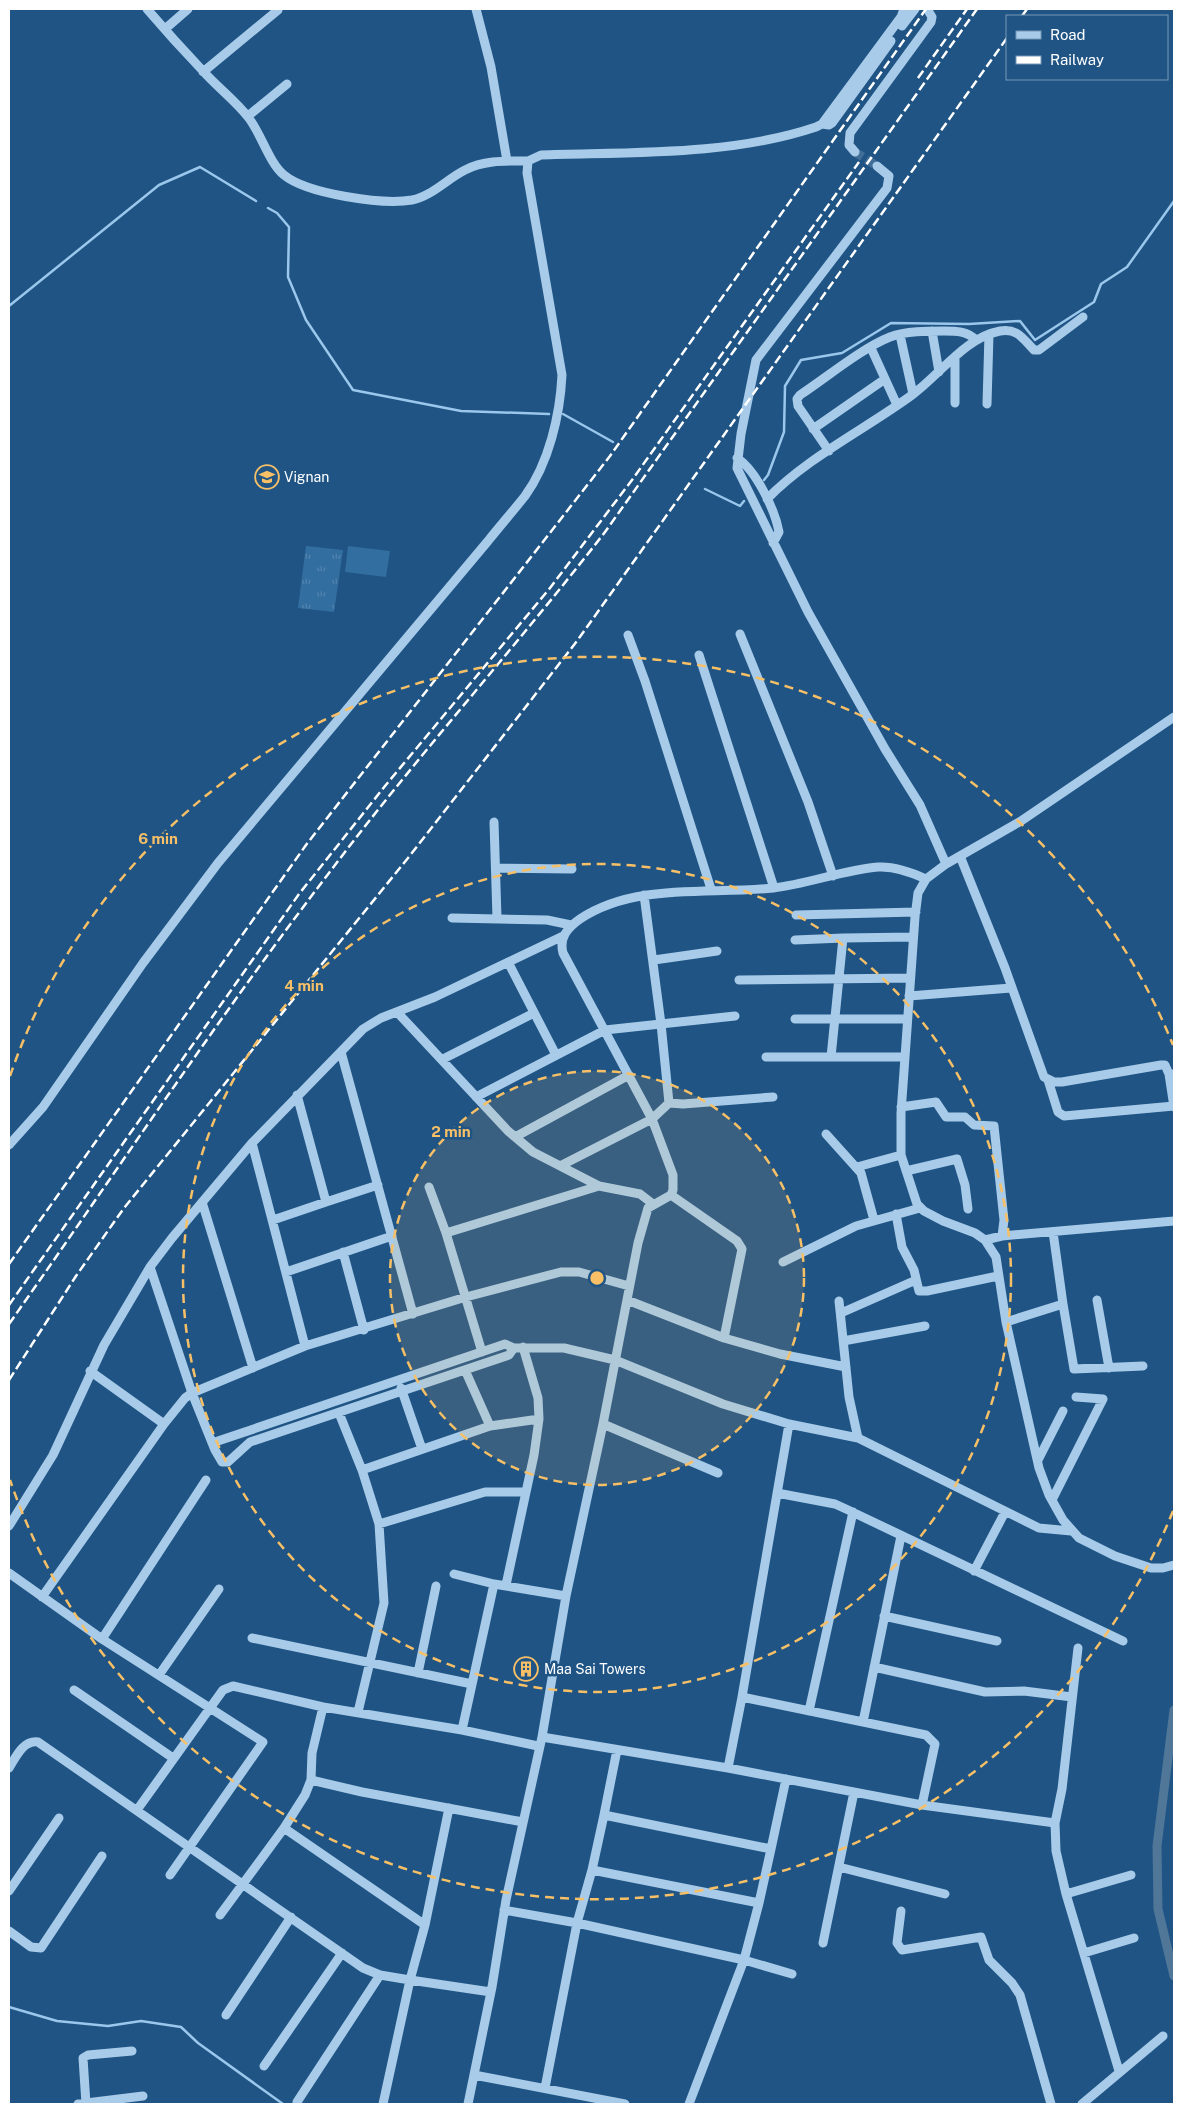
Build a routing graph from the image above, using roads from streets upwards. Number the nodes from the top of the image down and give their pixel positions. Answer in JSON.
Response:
{"nodes":[{"id":1,"x":147,"y":9,"type":"edge"},
{"id":2,"x":188,"y":9,"type":"edge"},
{"id":3,"x":476,"y":9,"type":"edge"},
{"id":4,"x":904,"y":9,"type":"edge"},
{"id":5,"x":915,"y":9,"type":"edge"},
{"id":6,"x":278,"y":10,"type":"edge"},
{"id":7,"x":929,"y":12,"type":"dead end"},
{"id":8,"x":165,"y":29,"type":"junction"},
{"id":9,"x":204,"y":72,"type":"junction"},
{"id":10,"x":287,"y":84,"type":"dead end"},
{"id":11,"x":248,"y":116,"type":"junction"},
{"id":12,"x":822,"y":124,"type":"junction"},
{"id":13,"x":855,"y":152,"type":"dead end"},
{"id":14,"x":507,"y":161,"type":"junction"},
{"id":15,"x":528,"y":161,"type":"junction"},
{"id":16,"x":877,"y":166,"type":"tunnel mouth"},
{"id":17,"x":1083,"y":317,"type":"dead end"},
{"id":18,"x":932,"y":331,"type":"junction"},
{"id":19,"x":989,"y":334,"type":"junction"},
{"id":20,"x":900,"y":335,"type":"junction"},
{"id":21,"x":976,"y":340,"type":"junction"},
{"id":22,"x":871,"y":348,"type":"junction"},
{"id":23,"x":955,"y":357,"type":"junction"},
{"id":24,"x":939,"y":372,"type":"junction"},
{"id":25,"x":885,"y":379,"type":"junction"},
{"id":26,"x":913,"y":394,"type":"junction"},
{"id":27,"x":955,"y":403,"type":"dead end"},
{"id":28,"x":987,"y":404,"type":"dead end"},
{"id":29,"x":897,"y":405,"type":"junction"},
{"id":30,"x":814,"y":429,"type":"junction"},
{"id":31,"x":829,"y":451,"type":"junction"},
{"id":32,"x":737,"y":458,"type":"junction"},
{"id":33,"x":767,"y":499,"type":"junction"},
{"id":34,"x":773,"y":543,"type":"junction"},
{"id":35,"x":740,"y":634,"type":"dead end"},
{"id":36,"x":628,"y":635,"type":"dead end"},
{"id":37,"x":700,"y":655,"type":"dead end"},
{"id":38,"x":1174,"y":717,"type":"edge"},
{"id":39,"x":494,"y":822,"type":"dead end"},
{"id":40,"x":960,"y":856,"type":"junction"},
{"id":41,"x":946,"y":864,"type":"junction"},
{"id":42,"x":496,"y":868,"type":"junction"},
{"id":43,"x":572,"y":868,"type":"dead end"},
{"id":44,"x":833,"y":876,"type":"junction"},
{"id":45,"x":926,"y":879,"type":"junction"},
{"id":46,"x":774,"y":888,"type":"junction"},
{"id":47,"x":711,"y":890,"type":"junction"},
{"id":48,"x":644,"y":895,"type":"junction"},
{"id":49,"x":916,"y":912,"type":"junction"},
{"id":50,"x":796,"y":915,"type":"dead end"},
{"id":51,"x":452,"y":918,"type":"dead end"},
{"id":52,"x":497,"y":918,"type":"junction"},
{"id":53,"x":571,"y":925,"type":"junction"},
{"id":54,"x":563,"y":936,"type":"junction"},
{"id":55,"x":843,"y":938,"type":"junction"},
{"id":56,"x":913,"y":938,"type":"junction"},
{"id":57,"x":795,"y":940,"type":"dead end"},
{"id":58,"x":717,"y":951,"type":"dead end"},
{"id":59,"x":654,"y":960,"type":"junction"},
{"id":60,"x":508,"y":962,"type":"junction"},
{"id":61,"x":839,"y":978,"type":"junction"},
{"id":62,"x":910,"y":978,"type":"junction"},
{"id":63,"x":739,"y":980,"type":"dead end"},
{"id":64,"x":1012,"y":988,"type":"junction"},
{"id":65,"x":909,"y":996,"type":"junction"},
{"id":66,"x":397,"y":1012,"type":"junction"},
{"id":67,"x":534,"y":1013,"type":"junction"},
{"id":68,"x":735,"y":1016,"type":"dead end"},
{"id":69,"x":795,"y":1019,"type":"dead end"},
{"id":70,"x":835,"y":1019,"type":"junction"},
{"id":71,"x":907,"y":1019,"type":"junction"},
{"id":72,"x":661,"y":1024,"type":"junction"},
{"id":73,"x":605,"y":1030,"type":"junction"},
{"id":74,"x":341,"y":1052,"type":"junction"},
{"id":75,"x":556,"y":1055,"type":"junction"},
{"id":76,"x":766,"y":1057,"type":"dead end"},
{"id":77,"x":831,"y":1057,"type":"junction"},
{"id":78,"x":904,"y":1057,"type":"junction"},
{"id":79,"x":443,"y":1060,"type":"junction"},
{"id":80,"x":1171,"y":1074,"type":"edge"},
{"id":81,"x":629,"y":1075,"type":"junction"},
{"id":82,"x":1048,"y":1080,"type":"junction"},
{"id":83,"x":297,"y":1095,"type":"junction"},
{"id":84,"x":476,"y":1097,"type":"junction"},
{"id":85,"x":773,"y":1097,"type":"dead end"},
{"id":86,"x":669,"y":1103,"type":"junction"},
{"id":87,"x":901,"y":1106,"type":"junction"},
{"id":88,"x":1174,"y":1106,"type":"edge"},
{"id":89,"x":652,"y":1119,"type":"junction"},
{"id":90,"x":826,"y":1134,"type":"dead end"},
{"id":91,"x":516,"y":1137,"type":"junction"},
{"id":92,"x":252,"y":1143,"type":"junction"},
{"id":93,"x":9,"y":1144,"type":"edge"},
{"id":94,"x":901,"y":1155,"type":"junction"},
{"id":95,"x":560,"y":1166,"type":"junction"},
{"id":96,"x":857,"y":1167,"type":"junction"},
{"id":97,"x":906,"y":1171,"type":"junction"},
{"id":98,"x":378,"y":1185,"type":"junction"},
{"id":99,"x":599,"y":1186,"type":"junction"},
{"id":100,"x":429,"y":1187,"type":"dead end"},
{"id":101,"x":671,"y":1195,"type":"junction"},
{"id":102,"x":202,"y":1202,"type":"junction"},
{"id":103,"x":326,"y":1202,"type":"junction"},
{"id":104,"x":653,"y":1204,"type":"junction"},
{"id":105,"x":920,"y":1208,"type":"junction"},
{"id":106,"x":968,"y":1209,"type":"dead end"},
{"id":107,"x":896,"y":1214,"type":"junction"},
{"id":108,"x":273,"y":1220,"type":"junction"},
{"id":109,"x":874,"y":1220,"type":"junction"},
{"id":110,"x":1174,"y":1220,"type":"edge"},
{"id":111,"x":1053,"y":1232,"type":"junction"},
{"id":112,"x":446,"y":1233,"type":"junction"},
{"id":113,"x":392,"y":1236,"type":"junction"},
{"id":114,"x":1002,"y":1236,"type":"junction"},
{"id":115,"x":985,"y":1240,"type":"junction"},
{"id":116,"x":343,"y":1252,"type":"junction"},
{"id":117,"x":782,"y":1262,"type":"dead end"},
{"id":118,"x":150,"y":1267,"type":"junction"},
{"id":119,"x":286,"y":1272,"type":"junction"},
{"id":120,"x":998,"y":1276,"type":"junction"},
{"id":121,"x":916,"y":1280,"type":"junction"},
{"id":122,"x":629,"y":1286,"type":"junction"},
{"id":123,"x":466,"y":1297,"type":"junction"},
{"id":124,"x":627,"y":1300,"type":"junction"},
{"id":125,"x":1097,"y":1300,"type":"dead end"},
{"id":126,"x":839,"y":1301,"type":"dead end"},
{"id":127,"x":1064,"y":1304,"type":"junction"},
{"id":128,"x":841,"y":1313,"type":"junction"},
{"id":129,"x":414,"y":1314,"type":"junction"},
{"id":130,"x":1006,"y":1322,"type":"junction"},
{"id":131,"x":925,"y":1326,"type":"dead end"},
{"id":132,"x":364,"y":1330,"type":"junction"},
{"id":133,"x":724,"y":1338,"type":"junction"},
{"id":134,"x":843,"y":1341,"type":"junction"},
{"id":135,"x":305,"y":1346,"type":"junction"},
{"id":136,"x":519,"y":1348,"type":"junction"},
{"id":137,"x":482,"y":1352,"type":"junction"},
{"id":138,"x":615,"y":1360,"type":"junction"},
{"id":139,"x":1143,"y":1366,"type":"dead end"},
{"id":140,"x":846,"y":1367,"type":"junction"},
{"id":141,"x":253,"y":1368,"type":"junction"},
{"id":142,"x":1109,"y":1368,"type":"junction"},
{"id":143,"x":465,"y":1370,"type":"junction"},
{"id":144,"x":90,"y":1371,"type":"junction"},
{"id":145,"x":398,"y":1380,"type":"junction"},
{"id":146,"x":402,"y":1392,"type":"junction"},
{"id":147,"x":192,"y":1393,"type":"junction"},
{"id":148,"x":1076,"y":1397,"type":"dead end"},
{"id":149,"x":1064,"y":1411,"type":"dead end"},
{"id":150,"x":339,"y":1413,"type":"junction"},
{"id":151,"x":539,"y":1419,"type":"junction"},
{"id":152,"x":164,"y":1424,"type":"junction"},
{"id":153,"x":603,"y":1424,"type":"junction"},
{"id":154,"x":789,"y":1424,"type":"junction"},
{"id":155,"x":490,"y":1426,"type":"junction"},
{"id":156,"x":858,"y":1438,"type":"junction"},
{"id":157,"x":212,"y":1443,"type":"junction"},
{"id":158,"x":422,"y":1449,"type":"junction"},
{"id":159,"x":1038,"y":1460,"type":"junction"},
{"id":160,"x":362,"y":1470,"type":"junction"},
{"id":161,"x":718,"y":1473,"type":"dead end"},
{"id":162,"x":206,"y":1480,"type":"dead end"},
{"id":163,"x":524,"y":1492,"type":"junction"},
{"id":164,"x":777,"y":1493,"type":"junction"},
{"id":165,"x":1052,"y":1500,"type":"junction"},
{"id":166,"x":853,"y":1512,"type":"junction"},
{"id":167,"x":1005,"y":1512,"type":"junction"},
{"id":168,"x":379,"y":1524,"type":"junction"},
{"id":169,"x":9,"y":1526,"type":"edge"},
{"id":170,"x":1071,"y":1531,"type":"junction"},
{"id":171,"x":901,"y":1536,"type":"junction"},
{"id":172,"x":1174,"y":1565,"type":"edge"},
{"id":173,"x":974,"y":1571,"type":"junction"},
{"id":174,"x":9,"y":1573,"type":"edge"},
{"id":175,"x":454,"y":1574,"type":"dead end"},
{"id":176,"x":494,"y":1584,"type":"junction"},
{"id":177,"x":506,"y":1585,"type":"junction"},
{"id":178,"x":436,"y":1586,"type":"dead end"},
{"id":179,"x":219,"y":1589,"type":"dead end"},
{"id":180,"x":42,"y":1596,"type":"junction"},
{"id":181,"x":566,"y":1596,"type":"junction"},
{"id":182,"x":884,"y":1616,"type":"junction"},
{"id":183,"x":252,"y":1638,"type":"dead end"},
{"id":184,"x":102,"y":1639,"type":"junction"},
{"id":185,"x":1123,"y":1640,"type":"dead end"},
{"id":186,"x":997,"y":1641,"type":"dead end"},
{"id":187,"x":1078,"y":1648,"type":"dead end"},
{"id":188,"x":368,"y":1663,"type":"junction"},
{"id":189,"x":874,"y":1667,"type":"junction"},
{"id":190,"x":418,"y":1673,"type":"junction"},
{"id":191,"x":159,"y":1675,"type":"junction"},
{"id":192,"x":472,"y":1684,"type":"junction"},
{"id":193,"x":74,"y":1690,"type":"dead end"},
{"id":194,"x":742,"y":1697,"type":"junction"},
{"id":195,"x":1072,"y":1697,"type":"junction"},
{"id":196,"x":323,"y":1707,"type":"junction"},
{"id":197,"x":210,"y":1708,"type":"junction"},
{"id":198,"x":809,"y":1711,"type":"junction"},
{"id":199,"x":358,"y":1712,"type":"junction"},
{"id":200,"x":862,"y":1722,"type":"junction"},
{"id":201,"x":462,"y":1730,"type":"junction"},
{"id":202,"x":542,"y":1736,"type":"junction"},
{"id":203,"x":538,"y":1746,"type":"junction"},
{"id":204,"x":617,"y":1750,"type":"junction"},
{"id":205,"x":173,"y":1758,"type":"junction"},
{"id":206,"x":9,"y":1768,"type":"edge"},
{"id":207,"x":728,"y":1768,"type":"junction"},
{"id":208,"x":786,"y":1779,"type":"junction"},
{"id":209,"x":311,"y":1780,"type":"junction"},
{"id":210,"x":854,"y":1792,"type":"junction"},
{"id":211,"x":922,"y":1805,"type":"junction"},
{"id":212,"x":449,"y":1808,"type":"junction"},
{"id":213,"x":137,"y":1810,"type":"junction"},
{"id":214,"x":604,"y":1815,"type":"junction"},
{"id":215,"x":59,"y":1818,"type":"dead end"},
{"id":216,"x":523,"y":1822,"type":"junction"},
{"id":217,"x":1055,"y":1823,"type":"junction"},
{"id":218,"x":284,"y":1828,"type":"junction"},
{"id":219,"x":190,"y":1847,"type":"junction"},
{"id":220,"x":771,"y":1849,"type":"junction"},
{"id":221,"x":102,"y":1856,"type":"dead end"},
{"id":222,"x":838,"y":1868,"type":"junction"},
{"id":223,"x":592,"y":1870,"type":"junction"},
{"id":224,"x":1132,"y":1874,"type":"dead end"},
{"id":225,"x":170,"y":1876,"type":"dead end"},
{"id":226,"x":243,"y":1883,"type":"junction"},
{"id":227,"x":9,"y":1891,"type":"edge"},
{"id":228,"x":945,"y":1894,"type":"dead end"},
{"id":229,"x":1066,"y":1894,"type":"junction"},
{"id":230,"x":759,"y":1903,"type":"junction"},
{"id":231,"x":504,"y":1910,"type":"junction"},
{"id":232,"x":901,"y":1911,"type":"dead end"},
{"id":233,"x":220,"y":1915,"type":"dead end"},
{"id":234,"x":291,"y":1917,"type":"junction"},
{"id":235,"x":578,"y":1923,"type":"junction"},
{"id":236,"x":425,"y":1925,"type":"junction"},
{"id":237,"x":9,"y":1931,"type":"edge"},
{"id":238,"x":1134,"y":1938,"type":"dead end"},
{"id":239,"x":823,"y":1943,"type":"dead end"},
{"id":240,"x":342,"y":1953,"type":"junction"},
{"id":241,"x":1084,"y":1953,"type":"junction"},
{"id":242,"x":744,"y":1960,"type":"junction"},
{"id":243,"x":792,"y":1974,"type":"dead end"},
{"id":244,"x":380,"y":1975,"type":"junction"},
{"id":245,"x":410,"y":1980,"type":"junction"},
{"id":246,"x":491,"y":1992,"type":"junction"},
{"id":247,"x":226,"y":2015,"type":"dead end"},
{"id":248,"x":1163,"y":2036,"type":"dead end"},
{"id":249,"x":132,"y":2051,"type":"dead end"},
{"id":250,"x":264,"y":2066,"type":"dead end"},
{"id":251,"x":1119,"y":2071,"type":"junction"},
{"id":252,"x":474,"y":2074,"type":"junction"},
{"id":253,"x":545,"y":2088,"type":"junction"},
{"id":254,"x":143,"y":2096,"type":"dead end"},
{"id":255,"x":296,"y":2102,"type":"dead end"},
{"id":256,"x":83,"y":2103,"type":"edge"},
{"id":257,"x":383,"y":2104,"type":"edge"},
{"id":258,"x":468,"y":2104,"type":"edge"},
{"id":259,"x":625,"y":2104,"type":"edge"},
{"id":260,"x":689,"y":2104,"type":"edge"},
{"id":261,"x":1051,"y":2104,"type":"edge"},
{"id":262,"x":1082,"y":2104,"type":"edge"}],
"edges":[{"from":1,"to":8,"type":"street"},
{"from":2,"to":8,"type":"street"},
{"from":3,"to":14,"type":"street"},
{"from":4,"to":12,"type":"street"},
{"from":5,"to":12,"type":"street"},
{"from":6,"to":9,"type":"street"},
{"from":7,"to":13,"type":"street"},
{"from":8,"to":9,"type":"street"},
{"from":9,"to":11,"type":"street"},
{"from":10,"to":11,"type":"street"},
{"from":11,"to":14,"type":"street"},
{"from":12,"to":15,"type":"street"},
{"from":14,"to":15,"type":"street"},
{"from":15,"to":93,"type":"street"},
{"from":16,"to":32,"type":"street"},
{"from":17,"to":19,"type":"street"},
{"from":18,"to":20,"type":"street"},
{"from":18,"to":21,"type":"street"},
{"from":18,"to":24,"type":"street"},
{"from":19,"to":21,"type":"street"},
{"from":19,"to":28,"type":"street"},
{"from":20,"to":22,"type":"street"},
{"from":20,"to":26,"type":"street"},
{"from":21,"to":23,"type":"street"},
{"from":22,"to":25,"type":"street"},
{"from":22,"to":30,"type":"street"},
{"from":23,"to":24,"type":"street"},
{"from":23,"to":27,"type":"street"},
{"from":24,"to":26,"type":"street"},
{"from":25,"to":29,"type":"street"},
{"from":25,"to":30,"type":"street"},
{"from":26,"to":29,"type":"street"},
{"from":29,"to":31,"type":"street"},
{"from":30,"to":31,"type":"street"},
{"from":31,"to":33,"type":"street"},
{"from":32,"to":33,"type":"street"},
{"from":32,"to":34,"type":"street"},
{"from":33,"to":34,"type":"street"},
{"from":34,"to":41,"type":"street"},
{"from":35,"to":44,"type":"street"},
{"from":36,"to":47,"type":"street"},
{"from":37,"to":46,"type":"street"},
{"from":38,"to":40,"type":"street"},
{"from":39,"to":42,"type":"street"},
{"from":40,"to":41,"type":"street"},
{"from":40,"to":64,"type":"street"},
{"from":41,"to":45,"type":"street"},
{"from":42,"to":43,"type":"street"},
{"from":42,"to":52,"type":"street"},
{"from":44,"to":45,"type":"street"},
{"from":44,"to":46,"type":"street"},
{"from":45,"to":49,"type":"street"},
{"from":46,"to":47,"type":"street"},
{"from":47,"to":48,"type":"street"},
{"from":48,"to":53,"type":"street"},
{"from":48,"to":59,"type":"street"},
{"from":49,"to":50,"type":"street"},
{"from":49,"to":56,"type":"street"},
{"from":51,"to":52,"type":"street"},
{"from":52,"to":53,"type":"street"},
{"from":53,"to":54,"type":"street"},
{"from":54,"to":60,"type":"street"},
{"from":54,"to":73,"type":"street"},
{"from":55,"to":56,"type":"street"},
{"from":55,"to":57,"type":"street"},
{"from":55,"to":61,"type":"street"},
{"from":56,"to":62,"type":"street"},
{"from":58,"to":59,"type":"street"},
{"from":59,"to":72,"type":"street"},
{"from":60,"to":66,"type":"street"},
{"from":60,"to":67,"type":"street"},
{"from":61,"to":62,"type":"street"},
{"from":61,"to":63,"type":"street"},
{"from":61,"to":70,"type":"street"},
{"from":62,"to":65,"type":"street"},
{"from":64,"to":65,"type":"street"},
{"from":64,"to":82,"type":"street"},
{"from":65,"to":71,"type":"street"},
{"from":66,"to":74,"type":"street"},
{"from":66,"to":79,"type":"street"},
{"from":67,"to":75,"type":"street"},
{"from":67,"to":79,"type":"street"},
{"from":68,"to":72,"type":"street"},
{"from":69,"to":70,"type":"street"},
{"from":70,"to":71,"type":"street"},
{"from":70,"to":77,"type":"street"},
{"from":71,"to":78,"type":"street"},
{"from":72,"to":73,"type":"street"},
{"from":72,"to":86,"type":"street"},
{"from":73,"to":75,"type":"street"},
{"from":73,"to":81,"type":"street"},
{"from":74,"to":83,"type":"street"},
{"from":74,"to":98,"type":"street"},
{"from":75,"to":84,"type":"street"},
{"from":76,"to":77,"type":"street"},
{"from":77,"to":78,"type":"street"},
{"from":78,"to":87,"type":"street"},
{"from":79,"to":84,"type":"street"},
{"from":80,"to":82,"type":"street"},
{"from":80,"to":88,"type":"street"},
{"from":81,"to":89,"type":"street"},
{"from":81,"to":91,"type":"street"},
{"from":82,"to":88,"type":"street"},
{"from":83,"to":92,"type":"street"},
{"from":83,"to":103,"type":"street"},
{"from":84,"to":91,"type":"street"},
{"from":85,"to":86,"type":"street"},
{"from":86,"to":89,"type":"street"},
{"from":87,"to":94,"type":"street"},
{"from":87,"to":114,"type":"street"},
{"from":89,"to":95,"type":"street"},
{"from":89,"to":101,"type":"street"},
{"from":90,"to":96,"type":"street"},
{"from":91,"to":95,"type":"street"},
{"from":92,"to":102,"type":"street"},
{"from":92,"to":108,"type":"street"},
{"from":94,"to":96,"type":"street"},
{"from":94,"to":97,"type":"street"},
{"from":95,"to":99,"type":"street"},
{"from":96,"to":109,"type":"street"},
{"from":97,"to":105,"type":"street"},
{"from":97,"to":106,"type":"street"},
{"from":98,"to":103,"type":"street"},
{"from":98,"to":113,"type":"street"},
{"from":99,"to":104,"type":"street"},
{"from":99,"to":112,"type":"street"},
{"from":100,"to":112,"type":"street"},
{"from":101,"to":104,"type":"street"},
{"from":101,"to":133,"type":"street"},
{"from":102,"to":118,"type":"street"},
{"from":102,"to":141,"type":"street"},
{"from":103,"to":108,"type":"street"},
{"from":104,"to":122,"type":"street"},
{"from":105,"to":107,"type":"street"},
{"from":105,"to":115,"type":"street"},
{"from":107,"to":109,"type":"street"},
{"from":107,"to":121,"type":"street"},
{"from":108,"to":119,"type":"street"},
{"from":109,"to":117,"type":"street"},
{"from":110,"to":111,"type":"street"},
{"from":111,"to":114,"type":"street"},
{"from":111,"to":127,"type":"street"},
{"from":112,"to":123,"type":"street"},
{"from":113,"to":116,"type":"street"},
{"from":113,"to":129,"type":"street"},
{"from":114,"to":115,"type":"street"},
{"from":115,"to":120,"type":"street"},
{"from":116,"to":119,"type":"street"},
{"from":116,"to":132,"type":"street"},
{"from":118,"to":144,"type":"street"},
{"from":118,"to":147,"type":"street"},
{"from":119,"to":135,"type":"street"},
{"from":120,"to":121,"type":"street"},
{"from":120,"to":130,"type":"street"},
{"from":121,"to":128,"type":"street"},
{"from":122,"to":123,"type":"street"},
{"from":122,"to":124,"type":"street"},
{"from":123,"to":129,"type":"street"},
{"from":123,"to":137,"type":"street"},
{"from":124,"to":133,"type":"street"},
{"from":124,"to":138,"type":"street"},
{"from":125,"to":142,"type":"street"},
{"from":126,"to":128,"type":"street"},
{"from":127,"to":130,"type":"street"},
{"from":127,"to":142,"type":"street"},
{"from":128,"to":134,"type":"street"},
{"from":129,"to":132,"type":"street"},
{"from":130,"to":159,"type":"street"},
{"from":131,"to":134,"type":"street"},
{"from":132,"to":135,"type":"street"},
{"from":133,"to":140,"type":"street"},
{"from":134,"to":140,"type":"street"},
{"from":135,"to":141,"type":"street"},
{"from":136,"to":137,"type":"street"},
{"from":136,"to":138,"type":"street"},
{"from":136,"to":143,"type":"street"},
{"from":136,"to":151,"type":"street"},
{"from":137,"to":145,"type":"street"},
{"from":138,"to":153,"type":"street"},
{"from":138,"to":154,"type":"street"},
{"from":139,"to":142,"type":"street"},
{"from":140,"to":156,"type":"street"},
{"from":141,"to":147,"type":"street"},
{"from":143,"to":146,"type":"street"},
{"from":143,"to":155,"type":"street"},
{"from":144,"to":152,"type":"street"},
{"from":144,"to":169,"type":"street"},
{"from":145,"to":146,"type":"street"},
{"from":145,"to":157,"type":"street"},
{"from":146,"to":150,"type":"street"},
{"from":146,"to":158,"type":"street"},
{"from":147,"to":152,"type":"street"},
{"from":147,"to":157,"type":"street"},
{"from":148,"to":165,"type":"street"},
{"from":149,"to":159,"type":"street"},
{"from":150,"to":157,"type":"street"},
{"from":150,"to":160,"type":"street"},
{"from":151,"to":155,"type":"street"},
{"from":151,"to":163,"type":"street"},
{"from":152,"to":180,"type":"street"},
{"from":153,"to":161,"type":"street"},
{"from":153,"to":181,"type":"street"},
{"from":154,"to":156,"type":"street"},
{"from":154,"to":164,"type":"street"},
{"from":155,"to":158,"type":"street"},
{"from":156,"to":167,"type":"street"},
{"from":158,"to":160,"type":"street"},
{"from":159,"to":165,"type":"street"},
{"from":160,"to":168,"type":"street"},
{"from":162,"to":184,"type":"street"},
{"from":163,"to":168,"type":"street"},
{"from":163,"to":177,"type":"street"},
{"from":164,"to":166,"type":"street"},
{"from":164,"to":194,"type":"street"},
{"from":165,"to":170,"type":"street"},
{"from":166,"to":171,"type":"street"},
{"from":166,"to":198,"type":"street"},
{"from":167,"to":170,"type":"street"},
{"from":167,"to":173,"type":"street"},
{"from":168,"to":188,"type":"street"},
{"from":170,"to":172,"type":"street"},
{"from":171,"to":173,"type":"street"},
{"from":171,"to":182,"type":"street"},
{"from":173,"to":185,"type":"street"},
{"from":174,"to":180,"type":"street"},
{"from":175,"to":176,"type":"street"},
{"from":176,"to":177,"type":"street"},
{"from":176,"to":192,"type":"street"},
{"from":177,"to":181,"type":"street"},
{"from":178,"to":190,"type":"street"},
{"from":179,"to":191,"type":"street"},
{"from":180,"to":184,"type":"street"},
{"from":181,"to":202,"type":"street"},
{"from":182,"to":186,"type":"street"},
{"from":182,"to":189,"type":"street"},
{"from":183,"to":188,"type":"street"},
{"from":184,"to":191,"type":"street"},
{"from":187,"to":195,"type":"street"},
{"from":188,"to":190,"type":"street"},
{"from":188,"to":199,"type":"street"},
{"from":189,"to":195,"type":"street"},
{"from":189,"to":200,"type":"street"},
{"from":190,"to":192,"type":"street"},
{"from":191,"to":197,"type":"street"},
{"from":192,"to":201,"type":"street"},
{"from":193,"to":205,"type":"street"},
{"from":194,"to":198,"type":"street"},
{"from":194,"to":207,"type":"street"},
{"from":195,"to":217,"type":"street"},
{"from":196,"to":197,"type":"street"},
{"from":196,"to":199,"type":"street"},
{"from":196,"to":209,"type":"street"},
{"from":197,"to":205,"type":"street"},
{"from":197,"to":219,"type":"street"},
{"from":198,"to":200,"type":"street"},
{"from":199,"to":201,"type":"street"},
{"from":200,"to":211,"type":"street"},
{"from":201,"to":203,"type":"street"},
{"from":202,"to":203,"type":"street"},
{"from":202,"to":204,"type":"street"},
{"from":203,"to":216,"type":"street"},
{"from":204,"to":207,"type":"street"},
{"from":204,"to":214,"type":"street"},
{"from":205,"to":213,"type":"street"},
{"from":206,"to":213,"type":"street"},
{"from":207,"to":208,"type":"street"},
{"from":208,"to":210,"type":"street"},
{"from":208,"to":220,"type":"street"},
{"from":209,"to":212,"type":"street"},
{"from":209,"to":218,"type":"street"},
{"from":210,"to":211,"type":"street"},
{"from":210,"to":222,"type":"street"},
{"from":211,"to":217,"type":"street"},
{"from":212,"to":216,"type":"street"},
{"from":212,"to":236,"type":"street"},
{"from":213,"to":219,"type":"street"},
{"from":214,"to":220,"type":"street"},
{"from":214,"to":223,"type":"street"},
{"from":215,"to":227,"type":"street"},
{"from":216,"to":231,"type":"street"},
{"from":217,"to":229,"type":"street"},
{"from":218,"to":226,"type":"street"},
{"from":218,"to":236,"type":"street"},
{"from":219,"to":225,"type":"street"},
{"from":219,"to":226,"type":"street"},
{"from":220,"to":230,"type":"street"},
{"from":221,"to":237,"type":"street"},
{"from":222,"to":228,"type":"street"},
{"from":222,"to":239,"type":"street"},
{"from":223,"to":230,"type":"street"},
{"from":223,"to":235,"type":"street"},
{"from":224,"to":229,"type":"street"},
{"from":226,"to":233,"type":"street"},
{"from":226,"to":234,"type":"street"},
{"from":229,"to":241,"type":"street"},
{"from":230,"to":242,"type":"street"},
{"from":231,"to":235,"type":"street"},
{"from":231,"to":246,"type":"street"},
{"from":232,"to":261,"type":"street"},
{"from":234,"to":240,"type":"street"},
{"from":234,"to":247,"type":"street"},
{"from":235,"to":242,"type":"street"},
{"from":235,"to":253,"type":"street"},
{"from":236,"to":245,"type":"street"},
{"from":238,"to":241,"type":"street"},
{"from":240,"to":244,"type":"street"},
{"from":240,"to":250,"type":"street"},
{"from":241,"to":251,"type":"street"},
{"from":242,"to":243,"type":"street"},
{"from":242,"to":260,"type":"street"},
{"from":244,"to":245,"type":"street"},
{"from":244,"to":255,"type":"street"},
{"from":245,"to":246,"type":"street"},
{"from":245,"to":257,"type":"street"},
{"from":246,"to":252,"type":"street"},
{"from":248,"to":251,"type":"street"},
{"from":249,"to":256,"type":"street"},
{"from":251,"to":262,"type":"street"},
{"from":252,"to":253,"type":"street"},
{"from":252,"to":258,"type":"street"},
{"from":253,"to":259,"type":"street"},
{"from":254,"to":256,"type":"street"}]}
